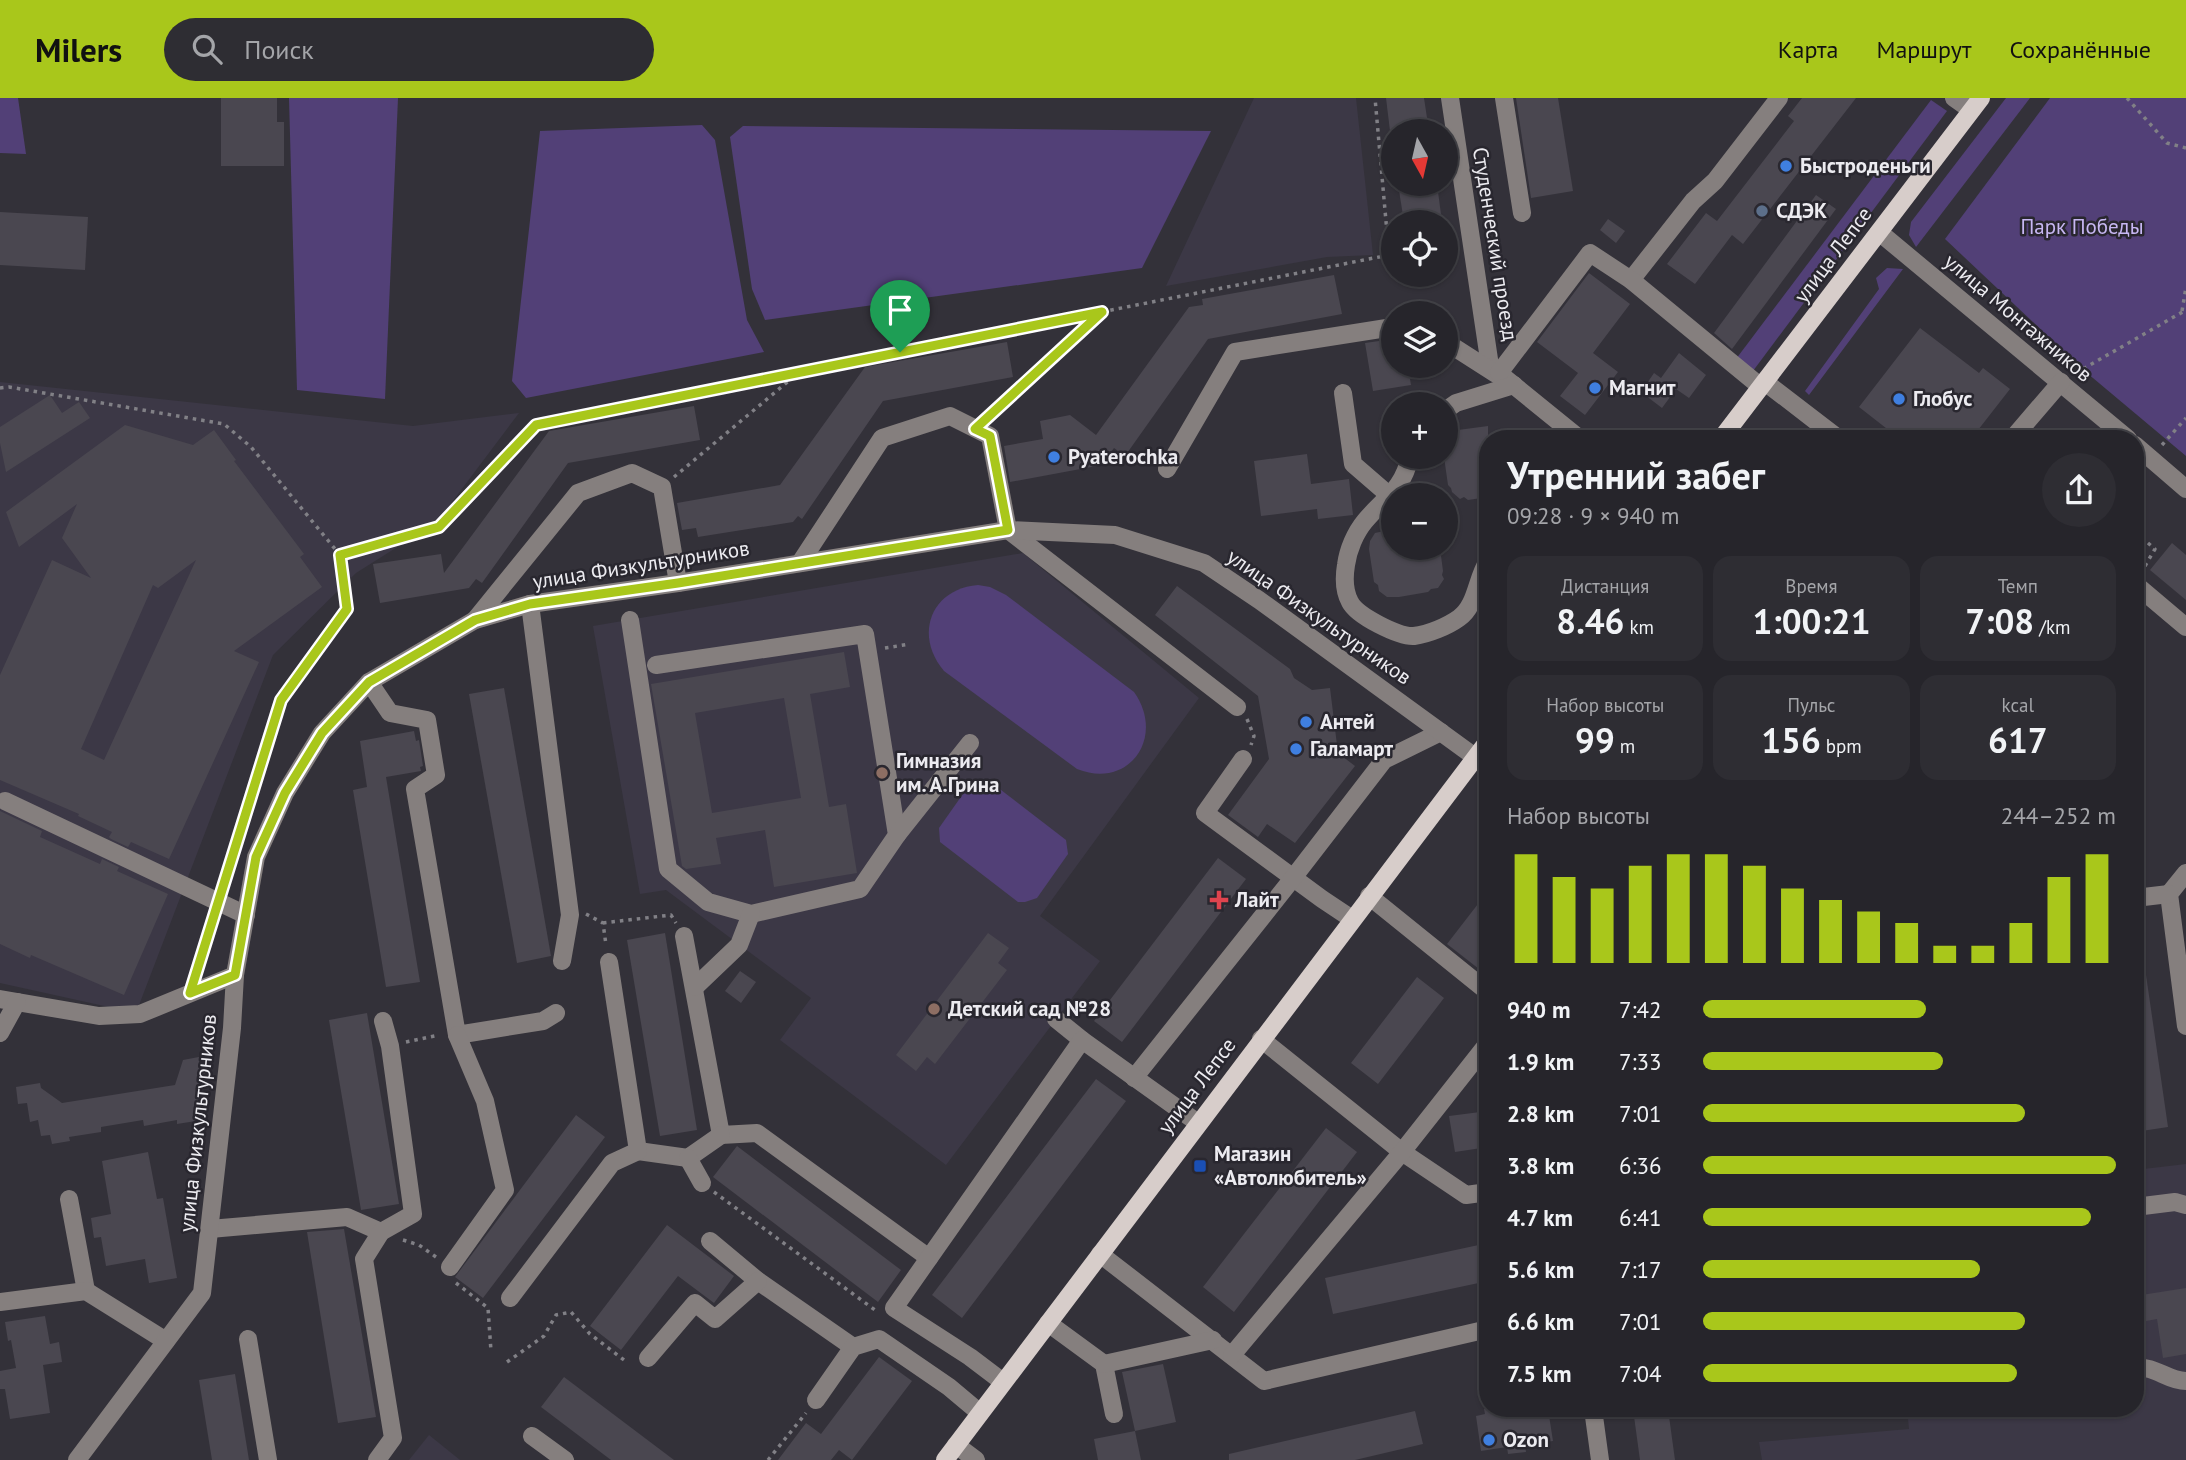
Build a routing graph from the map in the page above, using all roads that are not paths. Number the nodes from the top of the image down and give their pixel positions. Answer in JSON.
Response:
{"nodes":[{"id":1,"x":1450,"y":98,"type":"edge"},
{"id":2,"x":1504,"y":98,"type":"edge"},
{"id":3,"x":1779,"y":98,"type":"edge"},
{"id":4,"x":1954,"y":98,"type":"edge"},
{"id":5,"x":1976,"y":104,"type":"edge"},
{"id":6,"x":1522,"y":213,"type":"dead end"},
{"id":7,"x":1879,"y":232,"type":"junction"},
{"id":8,"x":1631,"y":280,"type":"junction"},
{"id":9,"x":1381,"y":329,"type":"edge"},
{"id":10,"x":1458,"y":350,"type":"edge"},
{"id":11,"x":1499,"y":373,"type":"junction"},
{"id":12,"x":2061,"y":382,"type":"junction"},
{"id":13,"x":1763,"y":384,"type":"junction"},
{"id":14,"x":1514,"y":385,"type":"junction"},
{"id":15,"x":1343,"y":393,"type":"dead end"},
{"id":16,"x":1458,"y":402,"type":"edge"},
{"id":17,"x":1556,"y":419,"type":"junction"},
{"id":18,"x":1556,"y":430,"type":"edge"},
{"id":19,"x":1569,"y":430,"type":"edge"},
{"id":20,"x":1728,"y":430,"type":"edge"},
{"id":21,"x":1827,"y":430,"type":"edge"},
{"id":22,"x":2020,"y":430,"type":"edge"},
{"id":23,"x":2117,"y":430,"type":"edge"},
{"id":24,"x":2144,"y":453,"type":"edge"},
{"id":25,"x":1167,"y":469,"type":"dead end"},
{"id":26,"x":1381,"y":488,"type":"edge"},
{"id":27,"x":2186,"y":489,"type":"edge"},
{"id":28,"x":1381,"y":505,"type":"edge"},
{"id":29,"x":1008,"y":530,"type":"junction"},
{"id":30,"x":800,"y":563,"type":"junction"},
{"id":31,"x":1479,"y":581,"type":"edge"},
{"id":32,"x":678,"y":583,"type":"junction"},
{"id":33,"x":2144,"y":584,"type":"edge"},
{"id":34,"x":530,"y":604,"type":"junction"},
{"id":35,"x":475,"y":620,"type":"junction"},
{"id":36,"x":630,"y":620,"type":"dead end"},
{"id":37,"x":2186,"y":627,"type":"edge"},
{"id":38,"x":656,"y":665,"type":"dead end"},
{"id":39,"x":369,"y":682,"type":"junction"},
{"id":40,"x":1242,"y":714,"type":"road end"},
{"id":41,"x":1441,"y":732,"type":"junction"},
{"id":42,"x":970,"y":743,"type":"dead end"},
{"id":43,"x":1479,"y":752,"type":"edge"},
{"id":44,"x":1246,"y":754,"type":"road end"},
{"id":45,"x":1475,"y":757,"type":"junction"},
{"id":46,"x":5,"y":801,"type":"dead end"},
{"id":47,"x":897,"y":835,"type":"junction"},
{"id":48,"x":2186,"y":873,"type":"edge"},
{"id":49,"x":1293,"y":878,"type":"junction"},
{"id":50,"x":2169,"y":894,"type":"junction"},
{"id":51,"x":1369,"y":896,"type":"junction"},
{"id":52,"x":2144,"y":897,"type":"edge"},
{"id":53,"x":751,"y":914,"type":"junction"},
{"id":54,"x":246,"y":915,"type":"junction"},
{"id":55,"x":1352,"y":919,"type":"junction"},
{"id":56,"x":684,"y":936,"type":"road end"},
{"id":57,"x":562,"y":961,"type":"dead end"},
{"id":58,"x":609,"y":962,"type":"road end"},
{"id":59,"x":235,"y":975,"type":"junction"},
{"id":60,"x":1479,"y":985,"type":"edge"},
{"id":61,"x":695,"y":987,"type":"junction"},
{"id":62,"x":8,"y":1001,"type":"edge"},
{"id":63,"x":556,"y":1013,"type":"dead end"},
{"id":64,"x":1056,"y":1019,"type":"dead end"},
{"id":65,"x":383,"y":1021,"type":"dead end"},
{"id":66,"x":2186,"y":1026,"type":"edge"},
{"id":67,"x":0,"y":1034,"type":"edge"},
{"id":68,"x":457,"y":1035,"type":"junction"},
{"id":69,"x":1082,"y":1040,"type":"junction"},
{"id":70,"x":1261,"y":1040,"type":"junction"},
{"id":71,"x":1479,"y":1054,"type":"edge"},
{"id":72,"x":1135,"y":1078,"type":"junction"},
{"id":73,"x":1198,"y":1123,"type":"junction"},
{"id":74,"x":721,"y":1135,"type":"junction"},
{"id":75,"x":638,"y":1151,"type":"junction"},
{"id":76,"x":1402,"y":1152,"type":"junction"},
{"id":77,"x":688,"y":1158,"type":"junction"},
{"id":78,"x":702,"y":1183,"type":"road end"},
{"id":79,"x":1479,"y":1193,"type":"edge"},
{"id":80,"x":69,"y":1199,"type":"dead end"},
{"id":81,"x":2186,"y":1205,"type":"edge"},
{"id":82,"x":2144,"y":1206,"type":"edge"},
{"id":83,"x":210,"y":1229,"type":"junction"},
{"id":84,"x":381,"y":1232,"type":"junction"},
{"id":85,"x":710,"y":1241,"type":"dead end"},
{"id":86,"x":1100,"y":1254,"type":"junction"},
{"id":87,"x":929,"y":1258,"type":"junction"},
{"id":88,"x":450,"y":1267,"type":"road end"},
{"id":89,"x":758,"y":1281,"type":"junction"},
{"id":90,"x":86,"y":1291,"type":"junction"},
{"id":91,"x":510,"y":1298,"type":"dead end"},
{"id":92,"x":0,"y":1302,"type":"edge"},
{"id":93,"x":1048,"y":1323,"type":"junction"},
{"id":94,"x":1479,"y":1331,"type":"edge"},
{"id":95,"x":248,"y":1339,"type":"dead end"},
{"id":96,"x":1213,"y":1340,"type":"junction"},
{"id":97,"x":166,"y":1341,"type":"junction"},
{"id":98,"x":853,"y":1347,"type":"junction"},
{"id":99,"x":1232,"y":1355,"type":"junction"},
{"id":100,"x":649,"y":1357,"type":"dead end"},
{"id":101,"x":1104,"y":1364,"type":"junction"},
{"id":102,"x":2144,"y":1367,"type":"edge"},
{"id":103,"x":2186,"y":1381,"type":"edge"},
{"id":104,"x":1003,"y":1382,"type":"junction"},
{"id":105,"x":816,"y":1400,"type":"road end"},
{"id":106,"x":980,"y":1413,"type":"junction"},
{"id":107,"x":1114,"y":1414,"type":"dead end"},
{"id":108,"x":1594,"y":1417,"type":"edge"},
{"id":109,"x":532,"y":1436,"type":"dead end"},
{"id":110,"x":956,"y":1445,"type":"junction"},
{"id":111,"x":77,"y":1460,"type":"edge"},
{"id":112,"x":268,"y":1460,"type":"edge"},
{"id":113,"x":377,"y":1460,"type":"edge"},
{"id":114,"x":565,"y":1460,"type":"edge"},
{"id":115,"x":945,"y":1460,"type":"edge"},
{"id":116,"x":976,"y":1460,"type":"edge"},
{"id":117,"x":1600,"y":1460,"type":"edge"}],
"edges":[{"from":1,"to":11,"type":"street","name":"Студенческий проезд"},
{"from":2,"to":6,"type":"street"},
{"from":3,"to":8,"type":"street"},
{"from":4,"to":5,"type":"street"},
{"from":5,"to":7,"type":"main road","name":"улица Лепсе"},
{"from":7,"to":12,"type":"street","name":"улица Монтажников"},
{"from":7,"to":13,"type":"main road","name":"улица Лепсе"},
{"from":8,"to":11,"type":"street"},
{"from":8,"to":13,"type":"street"},
{"from":9,"to":25,"type":"street"},
{"from":10,"to":14,"type":"street"},
{"from":11,"to":14,"type":"street","name":"Студенческий проезд"},
{"from":12,"to":22,"type":"street"},
{"from":12,"to":23,"type":"street","name":"улица Монтажников"},
{"from":13,"to":20,"type":"main road","name":"улица Лепсе"},
{"from":13,"to":21,"type":"street"},
{"from":14,"to":16,"type":"street"},
{"from":14,"to":17,"type":"street","name":"Студенческий проезд"},
{"from":15,"to":26,"type":"street"},
{"from":17,"to":18,"type":"street"},
{"from":17,"to":19,"type":"street","name":"Студенческий проезд"},
{"from":24,"to":27,"type":"street"},
{"from":28,"to":31,"type":"street"},
{"from":29,"to":30,"type":"street","name":"улица Физкультурников"},
{"from":29,"to":30,"type":"street"},
{"from":29,"to":40,"type":"street"},
{"from":29,"to":41,"type":"street","name":"улица Физкультурников"},
{"from":30,"to":32,"type":"street","name":"улица Физкультурников"},
{"from":32,"to":34,"type":"street","name":"улица Физкультурников"},
{"from":32,"to":35,"type":"street"},
{"from":33,"to":37,"type":"street"},
{"from":34,"to":35,"type":"street","name":"улица Физкультурников"},
{"from":34,"to":57,"type":"street"},
{"from":35,"to":39,"type":"street","name":"улица Физкультурников"},
{"from":36,"to":53,"type":"street"},
{"from":38,"to":47,"type":"street"},
{"from":39,"to":54,"type":"street","name":"улица Физкультурников"},
{"from":39,"to":68,"type":"street"},
{"from":41,"to":45,"type":"street","name":"улица Физкультурников"},
{"from":41,"to":49,"type":"street"},
{"from":42,"to":47,"type":"street"},
{"from":43,"to":45,"type":"main road","name":"улица Лепсе"},
{"from":44,"to":49,"type":"street"},
{"from":45,"to":51,"type":"main road","name":"улица Лепсе"},
{"from":46,"to":54,"type":"street"},
{"from":47,"to":53,"type":"street"},
{"from":48,"to":50,"type":"street"},
{"from":49,"to":55,"type":"street"},
{"from":49,"to":72,"type":"street"},
{"from":50,"to":52,"type":"street"},
{"from":50,"to":66,"type":"street"},
{"from":51,"to":55,"type":"main road","name":"улица Лепсе"},
{"from":51,"to":60,"type":"street"},
{"from":53,"to":61,"type":"street"},
{"from":54,"to":59,"type":"street","name":"улица Физкультурников"},
{"from":55,"to":70,"type":"main road","name":"улица Лепсе"},
{"from":56,"to":61,"type":"street"},
{"from":58,"to":75,"type":"street"},
{"from":59,"to":62,"type":"street"},
{"from":59,"to":83,"type":"street","name":"улица Физкультурников"},
{"from":61,"to":74,"type":"street"},
{"from":62,"to":67,"type":"street"},
{"from":63,"to":68,"type":"street"},
{"from":64,"to":69,"type":"street"},
{"from":65,"to":84,"type":"street"},
{"from":68,"to":88,"type":"street"},
{"from":69,"to":72,"type":"street"},
{"from":69,"to":87,"type":"street"},
{"from":70,"to":73,"type":"main road","name":"улица Лепсе"},
{"from":70,"to":76,"type":"street"},
{"from":71,"to":76,"type":"street"},
{"from":72,"to":73,"type":"street"},
{"from":73,"to":86,"type":"main road","name":"улица Лепсе"},
{"from":74,"to":77,"type":"street"},
{"from":74,"to":87,"type":"street"},
{"from":75,"to":77,"type":"street"},
{"from":75,"to":91,"type":"street"},
{"from":76,"to":79,"type":"street"},
{"from":76,"to":99,"type":"street"},
{"from":77,"to":78,"type":"street"},
{"from":80,"to":90,"type":"street"},
{"from":81,"to":82,"type":"street"},
{"from":83,"to":84,"type":"street"},
{"from":83,"to":97,"type":"street","name":"улица Физкультурников"},
{"from":84,"to":113,"type":"street"},
{"from":85,"to":89,"type":"street"},
{"from":86,"to":93,"type":"main road","name":"улица Лепсе"},
{"from":86,"to":96,"type":"street"},
{"from":87,"to":104,"type":"street"},
{"from":89,"to":98,"type":"street"},
{"from":89,"to":100,"type":"street"},
{"from":90,"to":92,"type":"street"},
{"from":90,"to":97,"type":"street"},
{"from":93,"to":101,"type":"street"},
{"from":93,"to":104,"type":"main road","name":"улица Лепсе"},
{"from":94,"to":99,"type":"street"},
{"from":95,"to":112,"type":"street"},
{"from":96,"to":99,"type":"street"},
{"from":96,"to":101,"type":"street"},
{"from":97,"to":111,"type":"street","name":"улица Физкультурников"},
{"from":98,"to":105,"type":"street"},
{"from":98,"to":106,"type":"street"},
{"from":101,"to":107,"type":"street"},
{"from":102,"to":103,"type":"street"},
{"from":104,"to":106,"type":"main road","name":"улица Лепсе"},
{"from":106,"to":110,"type":"main road","name":"улица Лепсе"},
{"from":108,"to":117,"type":"street"},
{"from":109,"to":114,"type":"street"},
{"from":110,"to":115,"type":"main road","name":"улица Лепсе"},
{"from":110,"to":116,"type":"street"}]}
